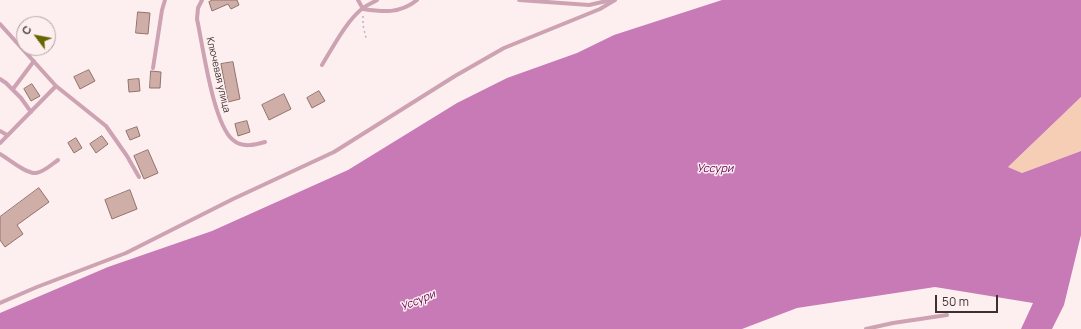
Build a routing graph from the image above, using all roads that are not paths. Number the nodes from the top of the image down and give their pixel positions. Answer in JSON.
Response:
{"nodes":[{"id":1,"x":166,"y":0,"type":"edge"},
{"id":2,"x":202,"y":0,"type":"edge"},
{"id":3,"x":358,"y":0,"type":"edge"},
{"id":4,"x":377,"y":0,"type":"edge"},
{"id":5,"x":417,"y":0,"type":"edge"},
{"id":6,"x":519,"y":0,"type":"edge"},
{"id":7,"x":611,"y":0,"type":"edge"},
{"id":8,"x":615,"y":0,"type":"edge"},
{"id":9,"x":363,"y":9,"type":"junction"},
{"id":10,"x":0,"y":24,"type":"edge"},
{"id":11,"x":34,"y":62,"type":"junction"},
{"id":12,"x":322,"y":65,"type":"dead end"},
{"id":13,"x":153,"y":68,"type":"dead end"},
{"id":14,"x":0,"y":79,"type":"edge"},
{"id":15,"x":56,"y":86,"type":"junction"},
{"id":16,"x":13,"y":89,"type":"junction"},
{"id":17,"x":31,"y":112,"type":"junction"},
{"id":18,"x":0,"y":131,"type":"edge"},
{"id":19,"x":7,"y":136,"type":"junction"},
{"id":20,"x":265,"y":142,"type":"dead end"},
{"id":21,"x":0,"y":143,"type":"edge"},
{"id":22,"x":0,"y":154,"type":"edge"},
{"id":23,"x":58,"y":160,"type":"dead end"},
{"id":24,"x":139,"y":177,"type":"dead end"},
{"id":25,"x":0,"y":303,"type":"edge"},
{"id":26,"x":947,"y":315,"type":"dead end"},
{"id":27,"x":866,"y":329,"type":"edge"}],
"edges":[{"from":1,"to":13,"type":"lane"},
{"from":2,"to":20,"type":"lane","name":"Ключевая улица"},
{"from":3,"to":9,"type":"lane"},
{"from":4,"to":9,"type":"lane"},
{"from":5,"to":9,"type":"lane"},
{"from":6,"to":7,"type":"lane"},
{"from":8,"to":25,"type":"lane"},
{"from":9,"to":12,"type":"lane"},
{"from":10,"to":11,"type":"lane"},
{"from":11,"to":15,"type":"lane"},
{"from":11,"to":16,"type":"lane"},
{"from":14,"to":16,"type":"lane"},
{"from":15,"to":17,"type":"lane"},
{"from":15,"to":24,"type":"lane"},
{"from":16,"to":17,"type":"lane"},
{"from":17,"to":19,"type":"lane"},
{"from":18,"to":19,"type":"lane"},
{"from":19,"to":21,"type":"lane"},
{"from":22,"to":23,"type":"lane"},
{"from":26,"to":27,"type":"lane"}]}
